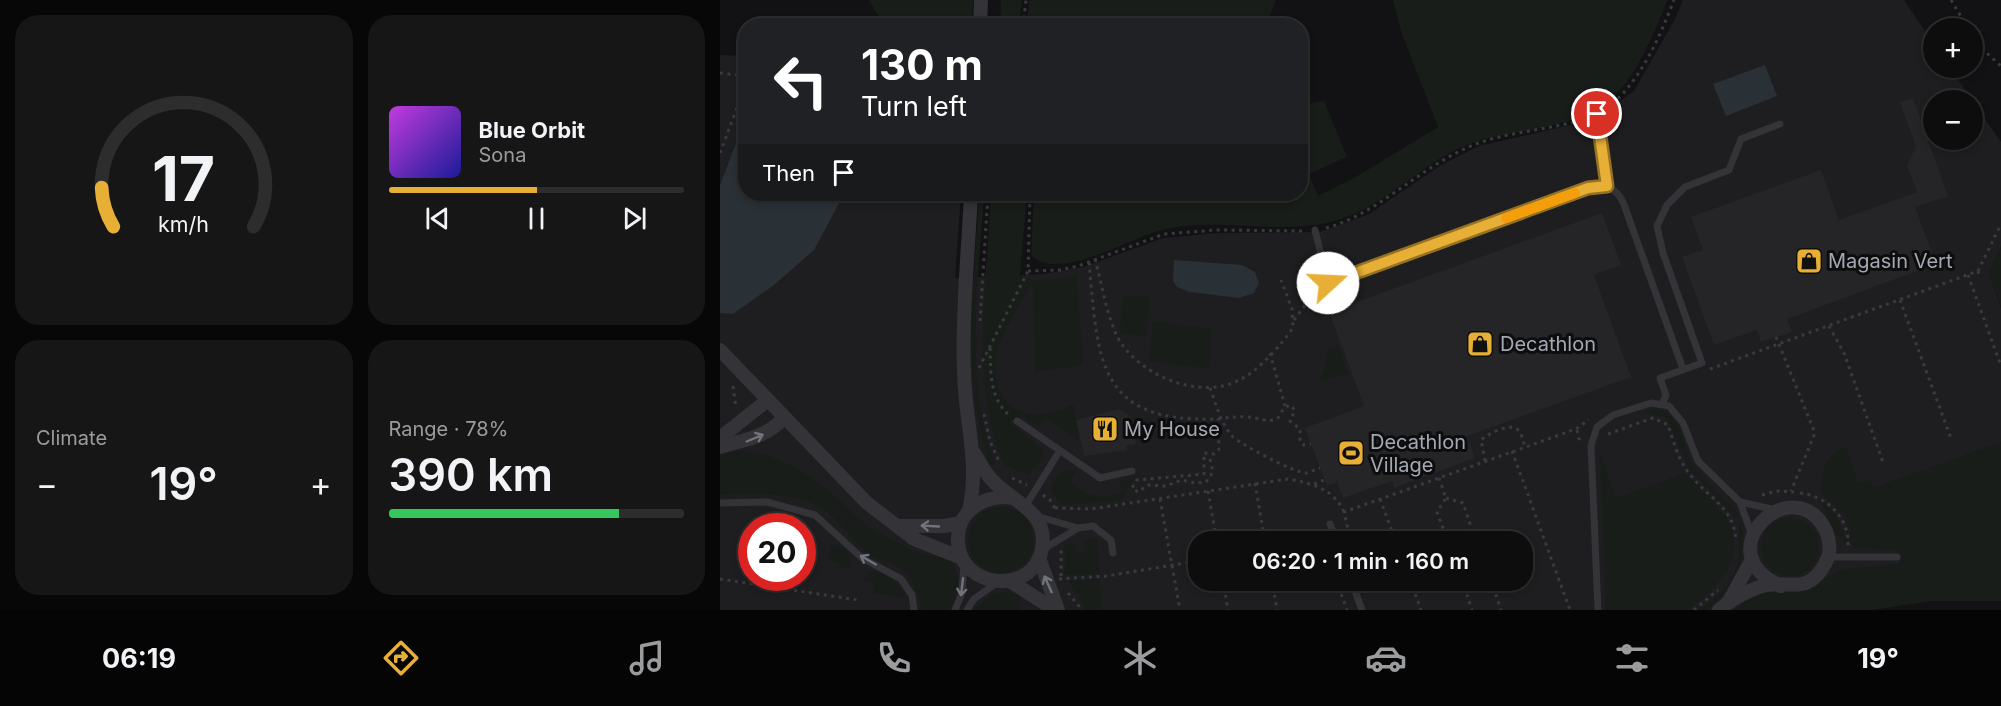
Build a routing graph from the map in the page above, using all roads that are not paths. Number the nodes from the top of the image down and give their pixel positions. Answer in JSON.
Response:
{"nodes":[{"id":1,"x":981,"y":0,"type":"edge"},
{"id":2,"x":980,"y":18,"type":"edge"},
{"id":3,"x":1597,"y":114,"type":"road end"},
{"id":4,"x":1780,"y":124,"type":"dead end"},
{"id":5,"x":1607,"y":186,"type":"junction"},
{"id":6,"x":971,"y":201,"type":"edge"},
{"id":7,"x":1315,"y":231,"type":"road end"},
{"id":8,"x":1328,"y":283,"type":"junction"},
{"id":9,"x":1310,"y":290,"type":"road end"},
{"id":10,"x":720,"y":350,"type":"edge"},
{"id":11,"x":1683,"y":369,"type":"junction"},
{"id":12,"x":768,"y":400,"type":"junction"},
{"id":13,"x":1662,"y":404,"type":"junction"},
{"id":14,"x":785,"y":418,"type":"junction"},
{"id":15,"x":1017,"y":421,"type":"road end"},
{"id":16,"x":720,"y":438,"type":"edge"},
{"id":17,"x":720,"y":447,"type":"edge"},
{"id":18,"x":1059,"y":452,"type":"junction"},
{"id":19,"x":974,"y":453,"type":"junction"},
{"id":20,"x":1132,"y":471,"type":"dead end"},
{"id":21,"x":1012,"y":498,"type":"junction"},
{"id":22,"x":1740,"y":502,"type":"junction"},
{"id":23,"x":720,"y":503,"type":"edge"},
{"id":24,"x":1026,"y":505,"type":"junction"},
{"id":25,"x":969,"y":510,"type":"junction"},
{"id":26,"x":1777,"y":510,"type":"junction"},
{"id":27,"x":1036,"y":516,"type":"junction"},
{"id":28,"x":961,"y":523,"type":"junction"},
{"id":29,"x":1330,"y":524,"type":"dead end"},
{"id":30,"x":900,"y":526,"type":"junction"},
{"id":31,"x":1078,"y":528,"type":"junction"},
{"id":32,"x":1333,"y":531,"type":"edge"},
{"id":33,"x":1752,"y":536,"type":"junction"},
{"id":34,"x":1113,"y":553,"type":"dead end"},
{"id":35,"x":1040,"y":554,"type":"junction"},
{"id":36,"x":1828,"y":557,"type":"junction"},
{"id":37,"x":1897,"y":557,"type":"dead end"},
{"id":38,"x":1752,"y":559,"type":"junction"},
{"id":39,"x":963,"y":560,"type":"junction"},
{"id":40,"x":1004,"y":582,"type":"junction"},
{"id":41,"x":1781,"y":586,"type":"junction"},
{"id":42,"x":1355,"y":591,"type":"edge"},
{"id":43,"x":1724,"y":606,"type":"edge"},
{"id":44,"x":914,"y":610,"type":"edge"},
{"id":45,"x":955,"y":610,"type":"edge"},
{"id":46,"x":967,"y":610,"type":"edge"},
{"id":47,"x":1057,"y":610,"type":"edge"},
{"id":48,"x":1362,"y":610,"type":"edge"},
{"id":49,"x":1598,"y":610,"type":"edge"}],
"edges":[{"from":1,"to":2,"type":"street"},
{"from":3,"to":5,"type":"lane"},
{"from":4,"to":11,"type":"lane"},
{"from":5,"to":8,"type":"lane"},
{"from":5,"to":11,"type":"lane"},
{"from":6,"to":19,"type":"street"},
{"from":7,"to":8,"type":"lane"},
{"from":8,"to":9,"type":"lane"},
{"from":10,"to":12,"type":"street"},
{"from":11,"to":13,"type":"lane"},
{"from":12,"to":14,"type":"street"},
{"from":12,"to":16,"type":"street"},
{"from":13,"to":22,"type":"lane"},
{"from":13,"to":49,"type":"lane"},
{"from":17,"to":14,"type":"street","one_way":true},
{"from":14,"to":30,"type":"street"},
{"from":15,"to":18,"type":"lane"},
{"from":18,"to":20,"type":"lane"},
{"from":18,"to":24,"type":"lane"},
{"from":19,"to":21,"type":"street"},
{"from":19,"to":25,"type":"street"},
{"from":21,"to":24,"type":"street"},
{"from":21,"to":25,"type":"street"},
{"from":22,"to":26,"type":"lane"},
{"from":22,"to":33,"type":"lane"},
{"from":44,"to":23,"type":"lane","one_way":true},
{"from":24,"to":27,"type":"street"},
{"from":25,"to":28,"type":"street"},
{"from":26,"to":33,"type":"street"},
{"from":26,"to":36,"type":"street"},
{"from":27,"to":31,"type":"lane"},
{"from":27,"to":35,"type":"street"},
{"from":28,"to":30,"type":"street","one_way":true},
{"from":28,"to":39,"type":"street"},
{"from":29,"to":32,"type":"lane"},
{"from":30,"to":39,"type":"street"},
{"from":31,"to":34,"type":"lane"},
{"from":31,"to":35,"type":"lane"},
{"from":33,"to":38,"type":"street"},
{"from":35,"to":40,"type":"street"},
{"from":47,"to":35,"type":"street","one_way":true},
{"from":36,"to":37,"type":"lane"},
{"from":36,"to":41,"type":"street"},
{"from":38,"to":41,"type":"street"},
{"from":38,"to":43,"type":"street"},
{"from":39,"to":40,"type":"street"},
{"from":39,"to":45,"type":"lane","one_way":true},
{"from":40,"to":46,"type":"lane"},
{"from":40,"to":47,"type":"street"},
{"from":41,"to":43,"type":"street"},
{"from":42,"to":48,"type":"lane"}]}
